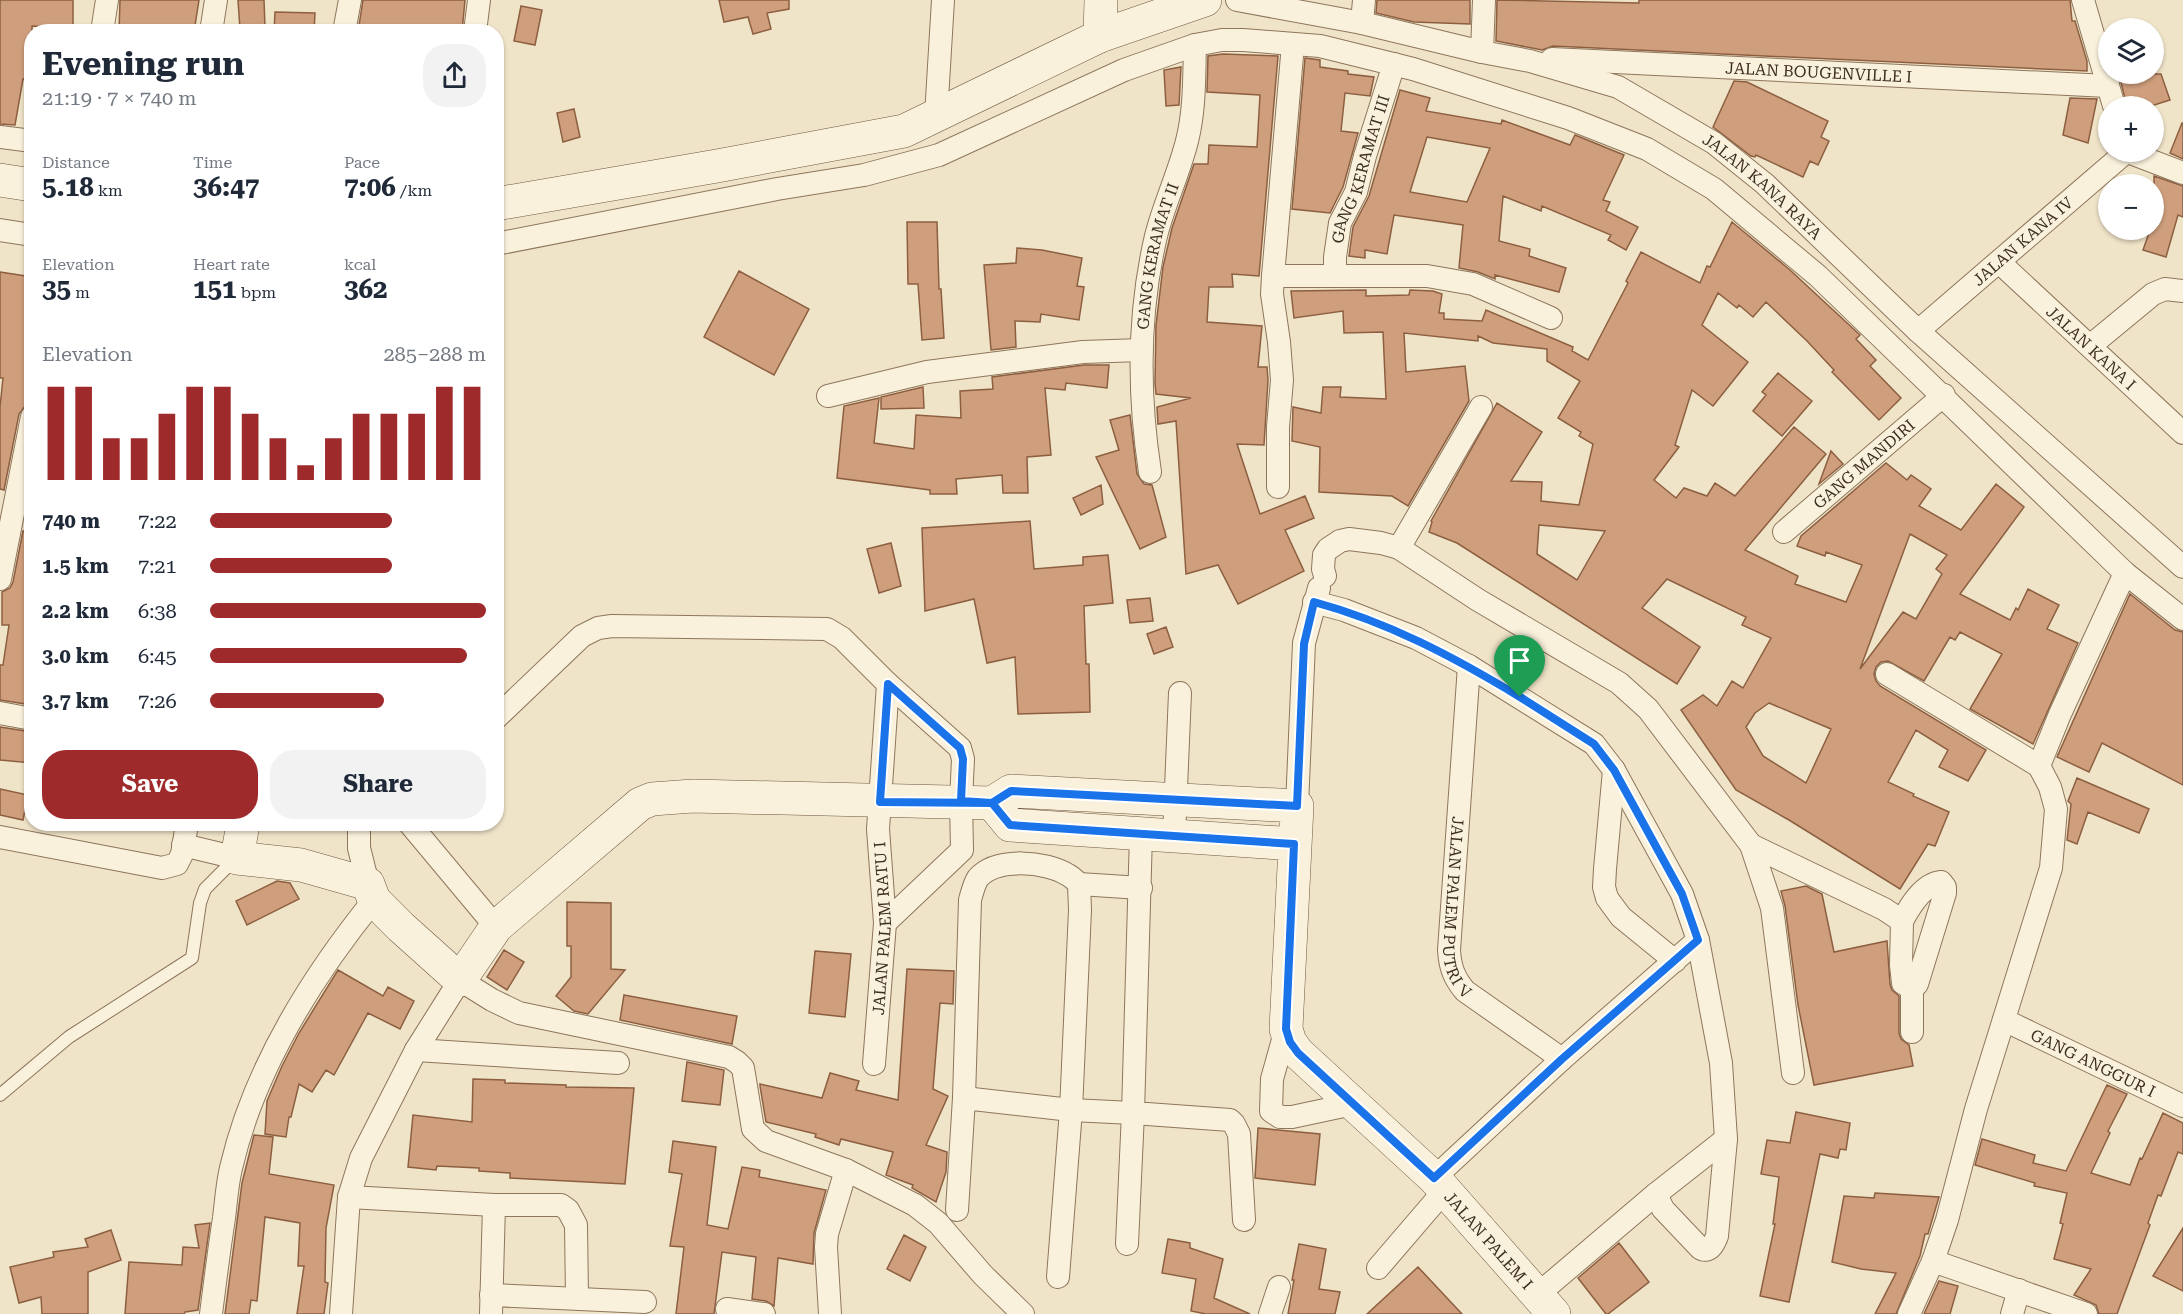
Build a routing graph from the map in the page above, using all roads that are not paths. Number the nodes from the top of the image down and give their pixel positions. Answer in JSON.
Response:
{"nodes":[{"id":1,"x":107,"y":0,"type":"edge"},
{"id":2,"x":216,"y":0,"type":"edge"},
{"id":3,"x":350,"y":0,"type":"edge"},
{"id":4,"x":480,"y":0,"type":"edge"},
{"id":5,"x":943,"y":0,"type":"edge"},
{"id":6,"x":1101,"y":0,"type":"edge"},
{"id":7,"x":1205,"y":0,"type":"edge"},
{"id":8,"x":1237,"y":0,"type":"edge"},
{"id":9,"x":1364,"y":0,"type":"edge"},
{"id":10,"x":1484,"y":0,"type":"edge"},
{"id":11,"x":2083,"y":0,"type":"edge"},
{"id":12,"x":1362,"y":23,"type":"junction"},
{"id":13,"x":103,"y":24,"type":"edge"},
{"id":14,"x":212,"y":24,"type":"edge"},
{"id":15,"x":346,"y":24,"type":"edge"},
{"id":16,"x":476,"y":24,"type":"edge"},
{"id":17,"x":1100,"y":36,"type":"junction"},
{"id":18,"x":1293,"y":44,"type":"junction"},
{"id":19,"x":1194,"y":45,"type":"junction"},
{"id":20,"x":1482,"y":52,"type":"junction"},
{"id":21,"x":1530,"y":61,"type":"junction"},
{"id":22,"x":1394,"y":64,"type":"junction"},
{"id":23,"x":2111,"y":96,"type":"edge"},
{"id":24,"x":936,"y":116,"type":"junction"},
{"id":25,"x":0,"y":137,"type":"edge"},
{"id":26,"x":24,"y":140,"type":"edge"},
{"id":27,"x":2115,"y":162,"type":"edge"},
{"id":28,"x":2154,"y":162,"type":"edge"},
{"id":29,"x":2183,"y":173,"type":"edge"},
{"id":30,"x":0,"y":180,"type":"edge"},
{"id":31,"x":24,"y":184,"type":"edge"},
{"id":32,"x":504,"y":203,"type":"edge"},
{"id":33,"x":0,"y":230,"type":"edge"},
{"id":34,"x":24,"y":234,"type":"edge"},
{"id":35,"x":504,"y":242,"type":"edge"},
{"id":36,"x":1999,"y":262,"type":"junction"},
{"id":37,"x":1273,"y":276,"type":"junction"},
{"id":38,"x":1335,"y":276,"type":"junction"},
{"id":39,"x":2174,"y":290,"type":"edge"},
{"id":40,"x":1551,"y":318,"type":"dead end"},
{"id":41,"x":1918,"y":331,"type":"junction"},
{"id":42,"x":2090,"y":346,"type":"junction"},
{"id":43,"x":1141,"y":350,"type":"junction"},
{"id":44,"x":828,"y":396,"type":"dead end"},
{"id":45,"x":1944,"y":396,"type":"junction"},
{"id":46,"x":1481,"y":407,"type":"dead end"},
{"id":47,"x":2183,"y":433,"type":"edge"},
{"id":48,"x":24,"y":458,"type":"edge"},
{"id":49,"x":1150,"y":472,"type":"dead end"},
{"id":50,"x":1278,"y":487,"type":"dead end"},
{"id":51,"x":1784,"y":532,"type":"dead end"},
{"id":52,"x":1390,"y":545,"type":"junction"},
{"id":53,"x":2183,"y":567,"type":"edge"},
{"id":54,"x":2125,"y":573,"type":"junction"},
{"id":55,"x":0,"y":579,"type":"edge"},
{"id":56,"x":1319,"y":588,"type":"junction"},
{"id":57,"x":2183,"y":619,"type":"edge"},
{"id":58,"x":1469,"y":666,"type":"junction"},
{"id":59,"x":1887,"y":674,"type":"dead end"},
{"id":60,"x":888,"y":684,"type":"junction"},
{"id":61,"x":1180,"y":693,"type":"dead end"},
{"id":62,"x":504,"y":710,"type":"edge"},
{"id":63,"x":0,"y":713,"type":"edge"},
{"id":64,"x":24,"y":718,"type":"edge"},
{"id":65,"x":2040,"y":766,"type":"junction"},
{"id":66,"x":1614,"y":770,"type":"junction"},
{"id":67,"x":1076,"y":794,"type":"junction"},
{"id":68,"x":1175,"y":799,"type":"junction"},
{"id":69,"x":880,"y":802,"type":"junction"},
{"id":70,"x":976,"y":802,"type":"junction"},
{"id":71,"x":1297,"y":806,"type":"junction"},
{"id":72,"x":1074,"y":830,"type":"junction"},
{"id":73,"x":242,"y":831,"type":"edge"},
{"id":74,"x":359,"y":831,"type":"edge"},
{"id":75,"x":416,"y":831,"type":"edge"},
{"id":76,"x":185,"y":834,"type":"edge"},
{"id":77,"x":1141,"y":834,"type":"junction"},
{"id":78,"x":1174,"y":836,"type":"junction"},
{"id":79,"x":0,"y":837,"type":"edge"},
{"id":80,"x":1294,"y":844,"type":"junction"},
{"id":81,"x":1751,"y":845,"type":"junction"},
{"id":82,"x":237,"y":858,"type":"junction"},
{"id":83,"x":352,"y":882,"type":"junction"},
{"id":84,"x":1079,"y":884,"type":"junction"},
{"id":85,"x":1141,"y":888,"type":"junction"},
{"id":86,"x":1902,"y":921,"type":"junction"},
{"id":87,"x":885,"y":923,"type":"junction"},
{"id":88,"x":496,"y":927,"type":"junction"},
{"id":89,"x":1698,"y":940,"type":"junction"},
{"id":90,"x":1675,"y":961,"type":"junction"},
{"id":91,"x":460,"y":980,"type":"junction"},
{"id":92,"x":1912,"y":989,"type":"junction"},
{"id":93,"x":2004,"y":1020,"type":"junction"},
{"id":94,"x":1286,"y":1029,"type":"junction"},
{"id":95,"x":1912,"y":1032,"type":"dead end"},
{"id":96,"x":416,"y":1050,"type":"junction"},
{"id":97,"x":1562,"y":1059,"type":"junction"},
{"id":98,"x":618,"y":1063,"type":"dead end"},
{"id":99,"x":874,"y":1064,"type":"dead end"},
{"id":100,"x":1792,"y":1073,"type":"dead end"},
{"id":101,"x":0,"y":1095,"type":"edge"},
{"id":102,"x":964,"y":1098,"type":"junction"},
{"id":103,"x":1353,"y":1104,"type":"junction"},
{"id":104,"x":2183,"y":1106,"type":"edge"},
{"id":105,"x":1071,"y":1110,"type":"junction"},
{"id":106,"x":1133,"y":1113,"type":"junction"},
{"id":107,"x":1726,"y":1139,"type":"junction"},
{"id":108,"x":846,"y":1170,"type":"junction"},
{"id":109,"x":1439,"y":1185,"type":"junction"},
{"id":110,"x":1656,"y":1194,"type":"junction"},
{"id":111,"x":349,"y":1197,"type":"junction"},
{"id":112,"x":494,"y":1205,"type":"junction"},
{"id":113,"x":957,"y":1210,"type":"dead end"},
{"id":114,"x":1244,"y":1220,"type":"dead end"},
{"id":115,"x":1127,"y":1244,"type":"dead end"},
{"id":116,"x":1933,"y":1261,"type":"junction"},
{"id":117,"x":1378,"y":1268,"type":"dead end"},
{"id":118,"x":1058,"y":1277,"type":"dead end"},
{"id":119,"x":1279,"y":1287,"type":"dead end"},
{"id":120,"x":2019,"y":1290,"type":"junction"},
{"id":121,"x":577,"y":1297,"type":"junction"},
{"id":122,"x":645,"y":1302,"type":"dead end"},
{"id":123,"x":491,"y":1304,"type":"edge"},
{"id":124,"x":1542,"y":1306,"type":"edge"},
{"id":125,"x":727,"y":1309,"type":"dead end"},
{"id":126,"x":211,"y":1314,"type":"edge"},
{"id":127,"x":341,"y":1314,"type":"edge"},
{"id":128,"x":764,"y":1314,"type":"edge"},
{"id":129,"x":831,"y":1314,"type":"edge"},
{"id":130,"x":1023,"y":1314,"type":"edge"},
{"id":131,"x":1270,"y":1314,"type":"edge"},
{"id":132,"x":1909,"y":1314,"type":"edge"},
{"id":133,"x":2012,"y":1314,"type":"edge"},
{"id":134,"x":2086,"y":1314,"type":"edge"}],
"edges":[{"from":1,"to":13,"type":"street"},
{"from":2,"to":14,"type":"street"},
{"from":3,"to":15,"type":"street"},
{"from":4,"to":16,"type":"street"},
{"from":5,"to":24,"type":"street"},
{"from":6,"to":17,"type":"street"},
{"from":7,"to":17,"type":"street"},
{"from":8,"to":12,"type":"street","name":"JALAN KANA RAYA"},
{"from":9,"to":12,"type":"street"},
{"from":10,"to":20,"type":"street"},
{"from":11,"to":23,"type":"street"},
{"from":12,"to":20,"type":"street","name":"JALAN KANA RAYA"},
{"from":17,"to":24,"type":"street"},
{"from":18,"to":19,"type":"street"},
{"from":18,"to":22,"type":"street"},
{"from":18,"to":37,"type":"street"},
{"from":19,"to":35,"type":"street"},
{"from":19,"to":43,"type":"street","name":"GANG KERAMAT II"},
{"from":20,"to":21,"type":"street","name":"JALAN KANA RAYA"},
{"from":21,"to":23,"type":"street","name":"JALAN BOUGENVILLE I"},
{"from":21,"to":41,"type":"street","name":"JALAN KANA RAYA"},
{"from":22,"to":38,"type":"street","name":"GANG KERAMAT III"},
{"from":22,"to":45,"type":"street"},
{"from":24,"to":32,"type":"street"},
{"from":25,"to":26,"type":"street"},
{"from":27,"to":36,"type":"street","name":"JALAN KANA IV"},
{"from":28,"to":29,"type":"street"},
{"from":30,"to":31,"type":"street"},
{"from":33,"to":34,"type":"street"},
{"from":36,"to":41,"type":"street","name":"JALAN KANA IV"},
{"from":36,"to":42,"type":"street","name":"JALAN KANA I"},
{"from":37,"to":38,"type":"street"},
{"from":37,"to":50,"type":"street"},
{"from":38,"to":40,"type":"street"},
{"from":39,"to":42,"type":"street"},
{"from":41,"to":53,"type":"street","name":"JALAN KANA RAYA"},
{"from":42,"to":47,"type":"street","name":"JALAN KANA I"},
{"from":43,"to":44,"type":"street"},
{"from":43,"to":49,"type":"street","name":"GANG KERAMAT II"},
{"from":45,"to":51,"type":"street","name":"GANG MANDIRI"},
{"from":45,"to":54,"type":"street"},
{"from":46,"to":52,"type":"street"},
{"from":48,"to":55,"type":"street"},
{"from":52,"to":56,"type":"street"},
{"from":52,"to":81,"type":"street"},
{"from":54,"to":57,"type":"street"},
{"from":54,"to":65,"type":"street"},
{"from":56,"to":58,"type":"street"},
{"from":56,"to":71,"type":"street"},
{"from":58,"to":66,"type":"street"},
{"from":58,"to":97,"type":"street","name":"JALAN PALEM PUTRI V"},
{"from":59,"to":65,"type":"street"},
{"from":60,"to":62,"type":"street"},
{"from":60,"to":69,"type":"street","name":"JALAN PALEM RATU I"},
{"from":60,"to":70,"type":"street"},
{"from":61,"to":68,"type":"street"},
{"from":63,"to":64,"type":"street"},
{"from":65,"to":93,"type":"street"},
{"from":66,"to":89,"type":"street"},
{"from":66,"to":90,"type":"street"},
{"from":67,"to":68,"type":"street"},
{"from":67,"to":70,"type":"street"},
{"from":67,"to":72,"type":"street"},
{"from":68,"to":71,"type":"street"},
{"from":68,"to":78,"type":"street"},
{"from":69,"to":70,"type":"street"},
{"from":69,"to":87,"type":"street","name":"JALAN PALEM RATU I"},
{"from":69,"to":88,"type":"street"},
{"from":70,"to":72,"type":"street"},
{"from":70,"to":87,"type":"street"},
{"from":71,"to":80,"type":"street"},
{"from":72,"to":77,"type":"street"},
{"from":73,"to":82,"type":"street"},
{"from":74,"to":83,"type":"street"},
{"from":75,"to":88,"type":"street"},
{"from":76,"to":79,"type":"street"},
{"from":76,"to":82,"type":"street"},
{"from":77,"to":78,"type":"street"},
{"from":77,"to":85,"type":"street"},
{"from":78,"to":80,"type":"street"},
{"from":80,"to":94,"type":"street"},
{"from":81,"to":86,"type":"street"},
{"from":81,"to":100,"type":"street"},
{"from":82,"to":83,"type":"street"},
{"from":82,"to":101,"type":"lane"},
{"from":83,"to":91,"type":"street"},
{"from":83,"to":126,"type":"street"},
{"from":84,"to":85,"type":"street"},
{"from":84,"to":102,"type":"street"},
{"from":84,"to":105,"type":"street"},
{"from":85,"to":106,"type":"street"},
{"from":86,"to":92,"type":"street"},
{"from":86,"to":92,"type":"street"},
{"from":87,"to":99,"type":"street","name":"JALAN PALEM RATU I"},
{"from":88,"to":91,"type":"street"},
{"from":89,"to":90,"type":"street"},
{"from":89,"to":107,"type":"street"},
{"from":90,"to":97,"type":"street"},
{"from":91,"to":96,"type":"street"},
{"from":91,"to":108,"type":"street"},
{"from":92,"to":95,"type":"street"},
{"from":93,"to":104,"type":"street","name":"GANG ANGGUR I"},
{"from":93,"to":116,"type":"street"},
{"from":94,"to":103,"type":"street","name":"JALAN PALEM I"},
{"from":94,"to":103,"type":"street"},
{"from":96,"to":98,"type":"street"},
{"from":96,"to":111,"type":"street"},
{"from":97,"to":109,"type":"street"},
{"from":102,"to":105,"type":"street"},
{"from":102,"to":113,"type":"street"},
{"from":103,"to":109,"type":"street","name":"JALAN PALEM I"},
{"from":105,"to":106,"type":"street"},
{"from":105,"to":118,"type":"street"},
{"from":106,"to":114,"type":"street"},
{"from":106,"to":115,"type":"street"},
{"from":107,"to":110,"type":"street"},
{"from":107,"to":110,"type":"street"},
{"from":108,"to":129,"type":"street"},
{"from":108,"to":130,"type":"street"},
{"from":109,"to":117,"type":"street"},
{"from":109,"to":124,"type":"street","name":"JALAN PALEM I"},
{"from":110,"to":124,"type":"street"},
{"from":111,"to":112,"type":"street"},
{"from":111,"to":127,"type":"street"},
{"from":112,"to":121,"type":"street"},
{"from":112,"to":123,"type":"street"},
{"from":116,"to":120,"type":"street"},
{"from":116,"to":132,"type":"street"},
{"from":119,"to":131,"type":"street"},
{"from":120,"to":133,"type":"street"},
{"from":120,"to":134,"type":"street"},
{"from":121,"to":122,"type":"street"},
{"from":121,"to":123,"type":"street"},
{"from":125,"to":128,"type":"street"}]}
